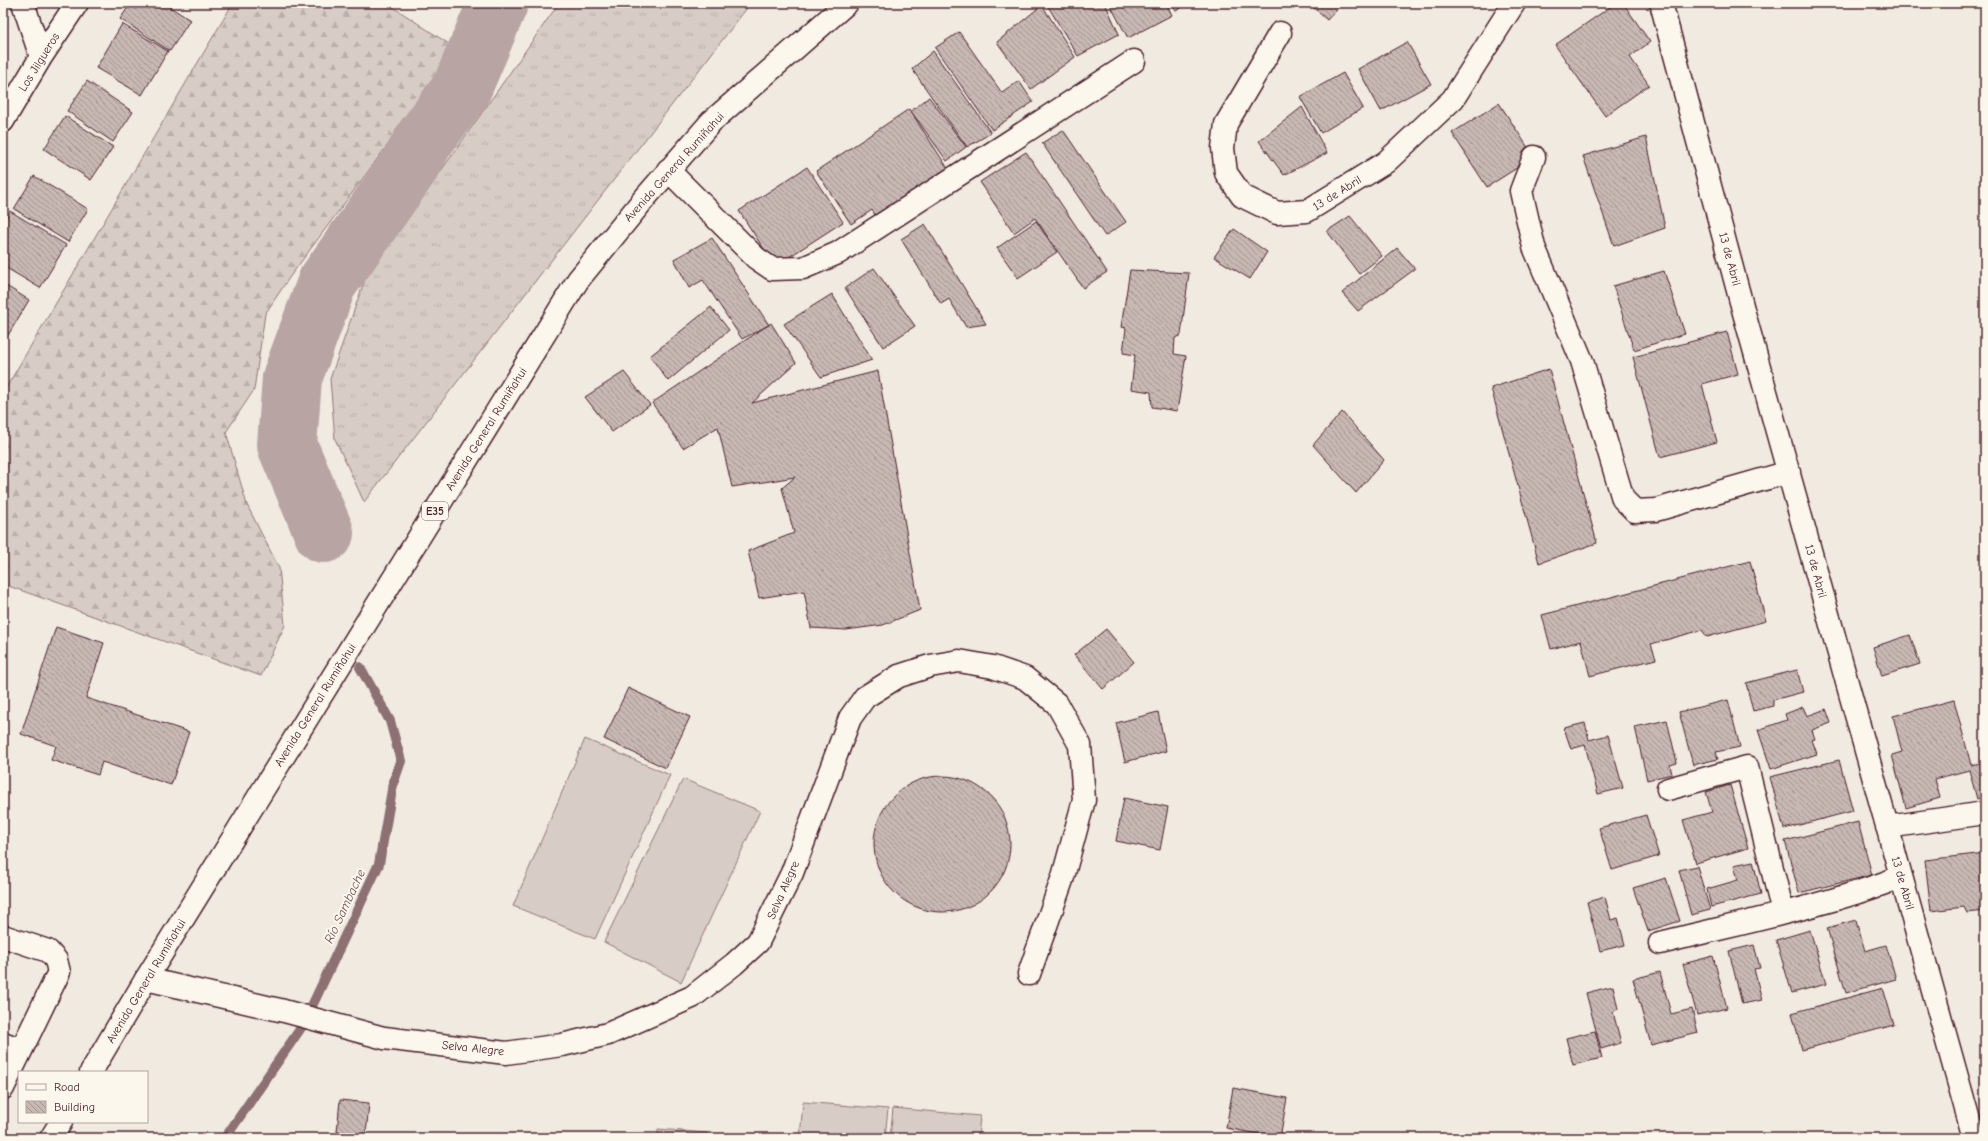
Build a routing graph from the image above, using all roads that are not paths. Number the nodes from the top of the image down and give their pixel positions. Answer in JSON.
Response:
{"nodes":[{"id":1,"x":24,"y":3,"type":"edge"},
{"id":2,"x":77,"y":3,"type":"edge"},
{"id":3,"x":847,"y":3,"type":"edge"},
{"id":4,"x":1514,"y":3,"type":"edge"},
{"id":5,"x":1661,"y":3,"type":"edge"},
{"id":6,"x":1280,"y":33,"type":"dead end"},
{"id":7,"x":41,"y":57,"type":"junction"},
{"id":8,"x":1134,"y":61,"type":"dead end"},
{"id":9,"x":3,"y":121,"type":"edge"},
{"id":10,"x":1534,"y":158,"type":"dead end"},
{"id":11,"x":668,"y":170,"type":"junction"},
{"id":12,"x":1789,"y":472,"type":"junction"},
{"id":13,"x":1668,"y":789,"type":"dead end"},
{"id":14,"x":1985,"y":814,"type":"edge"},
{"id":15,"x":1887,"y":827,"type":"junction"},
{"id":16,"x":1901,"y":877,"type":"junction"},
{"id":17,"x":1783,"y":913,"type":"junction"},
{"id":18,"x":3,"y":936,"type":"edge"},
{"id":19,"x":1660,"y":943,"type":"dead end"},
{"id":20,"x":1029,"y":974,"type":"dead end"},
{"id":21,"x":146,"y":979,"type":"junction"},
{"id":22,"x":12,"y":1046,"type":"edge"},
{"id":23,"x":91,"y":1071,"type":"edge"},
{"id":24,"x":3,"y":1088,"type":"edge"},
{"id":25,"x":60,"y":1123,"type":"edge"},
{"id":26,"x":51,"y":1138,"type":"edge"},
{"id":27,"x":1974,"y":1138,"type":"edge"}],
"edges":[{"from":1,"to":7,"type":"main road"},
{"from":2,"to":7,"type":"main road","name":"Los Jilgueros"},
{"from":3,"to":11,"type":"main road","name":"Avenida General Rumiñahui","number":"E35"},
{"from":4,"to":6,"type":"main road","name":"13 de Abril"},
{"from":5,"to":12,"type":"main road","name":"13 de Abril"},
{"from":7,"to":9,"type":"main road","name":"Los Jilgueros"},
{"from":8,"to":11,"type":"main road"},
{"from":10,"to":12,"type":"main road"},
{"from":11,"to":21,"type":"main road","name":"Avenida General Rumiñahui","number":"E35"},
{"from":12,"to":15,"type":"main road","name":"13 de Abril"},
{"from":13,"to":17,"type":"main road"},
{"from":14,"to":15,"type":"main road"},
{"from":15,"to":16,"type":"main road","name":"13 de Abril"},
{"from":16,"to":17,"type":"main road"},
{"from":16,"to":27,"type":"main road","name":"13 de Abril"},
{"from":17,"to":19,"type":"main road"},
{"from":18,"to":22,"type":"main road"},
{"from":20,"to":21,"type":"main road","name":"Selva Alegre"},
{"from":21,"to":23,"type":"main road","name":"Avenida General Rumiñahui","number":"E35"},
{"from":22,"to":24,"type":"main road"},
{"from":25,"to":26,"type":"main road"}]}
